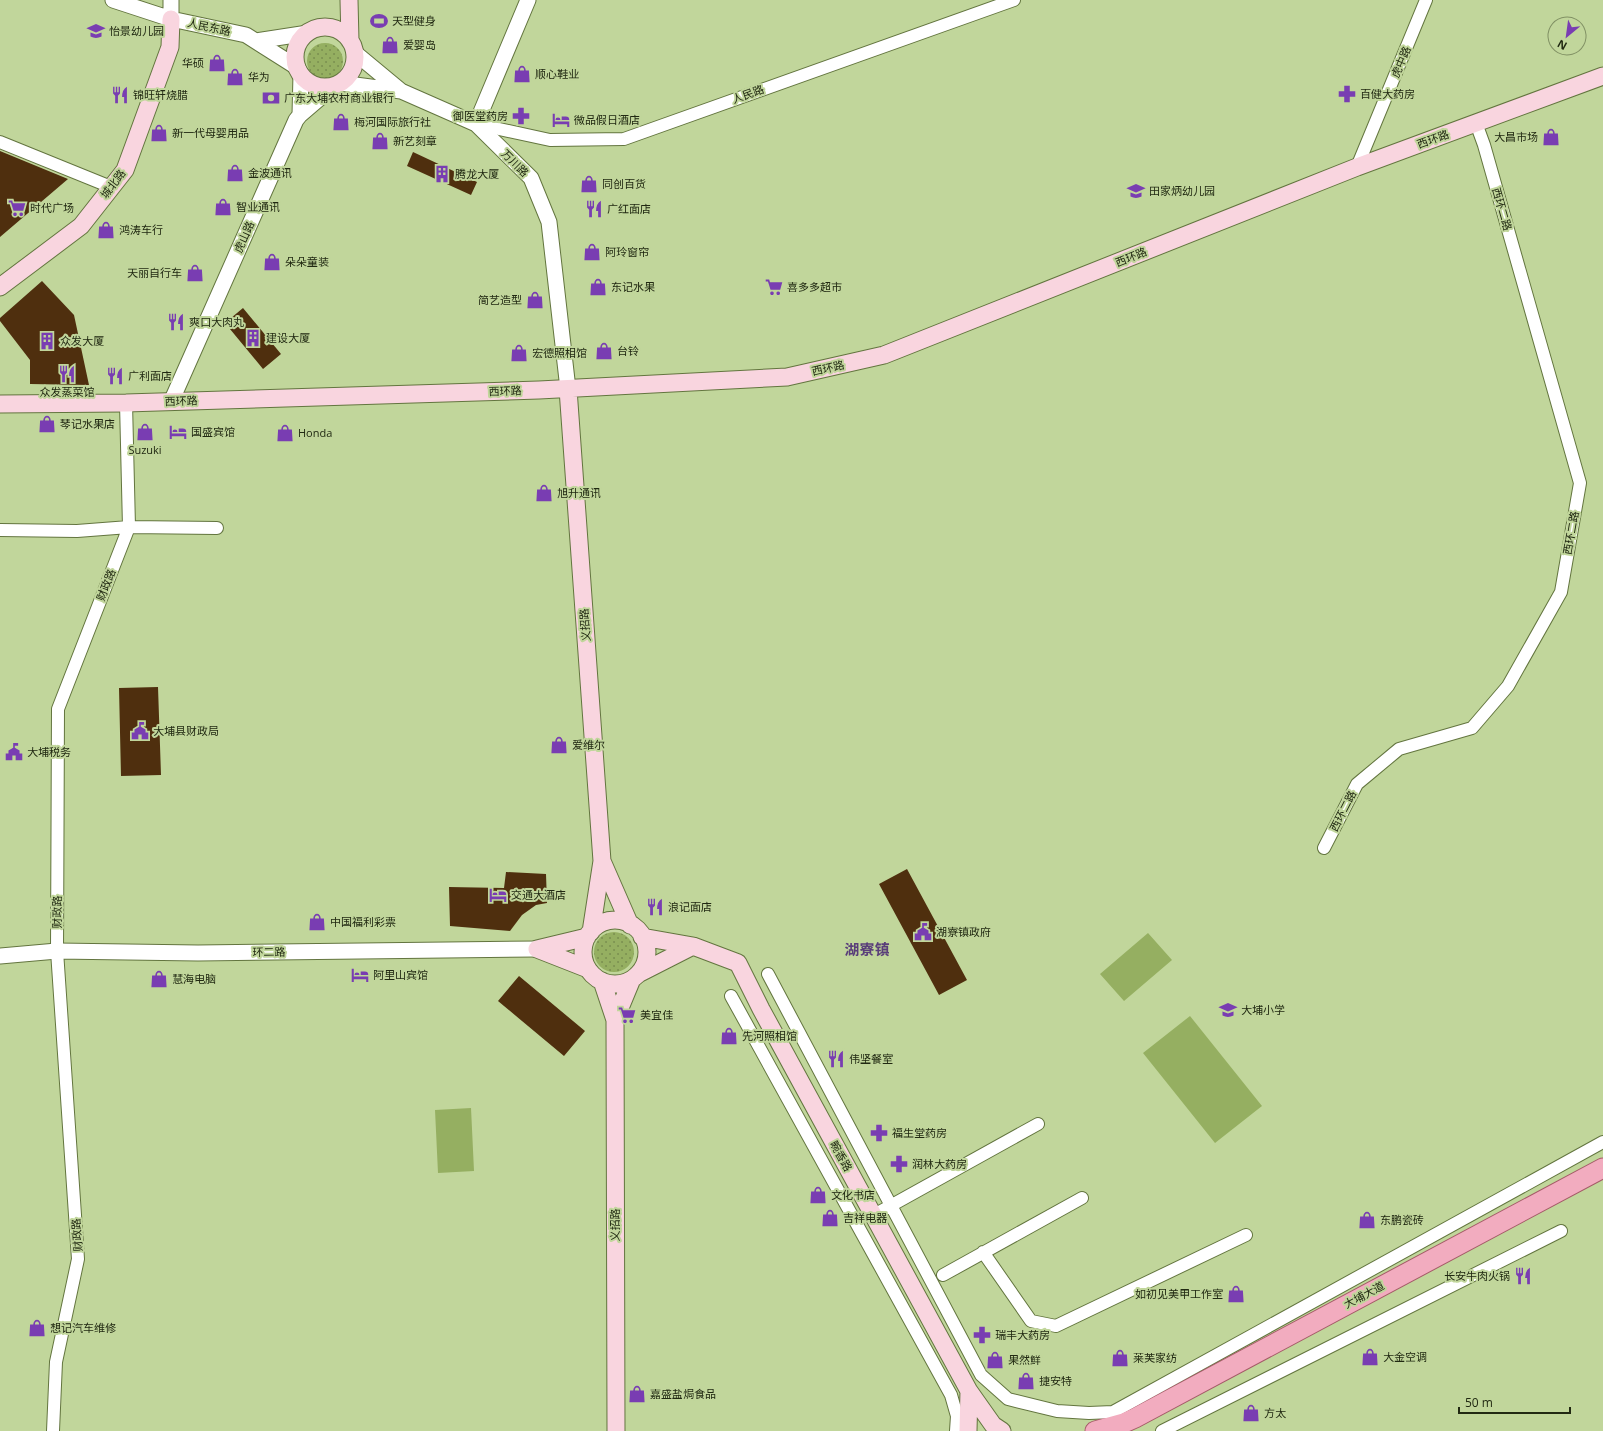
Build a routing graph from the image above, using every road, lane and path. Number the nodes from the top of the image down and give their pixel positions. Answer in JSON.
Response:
{"nodes":[{"id":1,"x":113,"y":0,"type":"edge"},
{"id":2,"x":171,"y":0,"type":"edge"},
{"id":3,"x":348,"y":0,"type":"edge"},
{"id":4,"x":528,"y":0,"type":"edge"},
{"id":5,"x":1014,"y":0,"type":"edge"},
{"id":6,"x":1426,"y":0,"type":"edge"},
{"id":7,"x":171,"y":19,"type":"junction"},
{"id":8,"x":325,"y":28,"type":"junction"},
{"id":9,"x":308,"y":33,"type":"junction"},
{"id":10,"x":256,"y":41,"type":"junction"},
{"id":11,"x":352,"y":47,"type":"junction"},
{"id":12,"x":299,"y":71,"type":"junction"},
{"id":13,"x":1603,"y":76,"type":"edge"},
{"id":14,"x":337,"y":84,"type":"junction"},
{"id":15,"x":401,"y":91,"type":"junction"},
{"id":16,"x":300,"y":115,"type":"junction"},
{"id":17,"x":1476,"y":123,"type":"junction"},
{"id":18,"x":476,"y":124,"type":"junction"},
{"id":19,"x":0,"y":142,"type":"edge"},
{"id":20,"x":1357,"y":167,"type":"junction"},
{"id":21,"x":111,"y":187,"type":"junction"},
{"id":22,"x":0,"y":287,"type":"edge"},
{"id":23,"x":568,"y":389,"type":"junction"},
{"id":24,"x":171,"y":402,"type":"junction"},
{"id":25,"x":126,"y":403,"type":"junction"},
{"id":26,"x":0,"y":404,"type":"edge"},
{"id":27,"x":129,"y":527,"type":"junction"},
{"id":28,"x":217,"y":528,"type":"dead end"},
{"id":29,"x":0,"y":530,"type":"edge"},
{"id":30,"x":1324,"y":848,"type":"dead end"},
{"id":31,"x":602,"y":861,"type":"junction"},
{"id":32,"x":630,"y":925,"type":"junction"},
{"id":33,"x":589,"y":934,"type":"junction"},
{"id":34,"x":642,"y":937,"type":"junction"},
{"id":35,"x":693,"y":946,"type":"junction"},
{"id":36,"x":537,"y":949,"type":"junction"},
{"id":37,"x":57,"y":951,"type":"junction"},
{"id":38,"x":0,"y":956,"type":"edge"},
{"id":39,"x":588,"y":968,"type":"junction"},
{"id":40,"x":768,"y":974,"type":"dead end"},
{"id":41,"x":635,"y":977,"type":"junction"},
{"id":42,"x":602,"y":981,"type":"junction"},
{"id":43,"x":732,"y":996,"type":"dead end"},
{"id":44,"x":615,"y":1020,"type":"junction"},
{"id":45,"x":1038,"y":1124,"type":"dead end"},
{"id":46,"x":1603,"y":1142,"type":"edge"},
{"id":47,"x":1603,"y":1168,"type":"edge"},
{"id":48,"x":1603,"y":1175,"type":"edge"},
{"id":49,"x":1082,"y":1198,"type":"dead end"},
{"id":50,"x":891,"y":1206,"type":"junction"},
{"id":51,"x":874,"y":1215,"type":"junction"},
{"id":52,"x":1561,"y":1231,"type":"dead end"},
{"id":53,"x":1246,"y":1235,"type":"dead end"},
{"id":54,"x":983,"y":1252,"type":"junction"},
{"id":55,"x":943,"y":1275,"type":"dead end"},
{"id":56,"x":970,"y":1391,"type":"junction"},
{"id":57,"x":1127,"y":1427,"type":"edge"},
{"id":58,"x":53,"y":1431,"type":"edge"},
{"id":59,"x":616,"y":1431,"type":"edge"},
{"id":60,"x":956,"y":1431,"type":"edge"},
{"id":61,"x":968,"y":1431,"type":"edge"},
{"id":62,"x":1002,"y":1431,"type":"edge"},
{"id":63,"x":1095,"y":1431,"type":"edge"},
{"id":64,"x":1162,"y":1431,"type":"edge"}],
"edges":[{"from":1,"to":7,"type":"street","name":"人民东路"},
{"from":2,"to":7,"type":"street"},
{"from":3,"to":8,"type":"main road"},
{"from":3,"to":11,"type":"main road"},
{"from":4,"to":18,"type":"street"},
{"from":5,"to":18,"type":"street","name":"人民路"},
{"from":6,"to":20,"type":"street","name":"虎中路"},
{"from":7,"to":10,"type":"street","name":"人民东路"},
{"from":7,"to":21,"type":"main road","name":"城北路"},
{"from":8,"to":9,"type":"main road"},
{"from":8,"to":11,"type":"main road"},
{"from":9,"to":10,"type":"street"},
{"from":9,"to":12,"type":"main road"},
{"from":10,"to":12,"type":"street","name":"人民东路"},
{"from":11,"to":14,"type":"main road"},
{"from":11,"to":15,"type":"street"},
{"from":12,"to":14,"type":"main road"},
{"from":12,"to":16,"type":"street"},
{"from":13,"to":17,"type":"main road","name":"西环路"},
{"from":14,"to":15,"type":"street"},
{"from":14,"to":16,"type":"street","name":"虎山路"},
{"from":15,"to":18,"type":"street"},
{"from":16,"to":24,"type":"street","name":"虎山路"},
{"from":17,"to":20,"type":"main road","name":"西环路"},
{"from":17,"to":30,"type":"street","name":"西环二路"},
{"from":18,"to":23,"type":"street","name":"万川路"},
{"from":19,"to":21,"type":"street"},
{"from":20,"to":23,"type":"main road","name":"西环路"},
{"from":21,"to":22,"type":"main road","name":"城北路"},
{"from":23,"to":24,"type":"main road","name":"西环路"},
{"from":23,"to":31,"type":"main road","name":"义招路"},
{"from":24,"to":25,"type":"main road","name":"西环路"},
{"from":25,"to":26,"type":"main road","name":"西环路"},
{"from":25,"to":27,"type":"street","name":"财政路"},
{"from":27,"to":28,"type":"street"},
{"from":27,"to":29,"type":"street"},
{"from":27,"to":37,"type":"street","name":"财政路"},
{"from":31,"to":32,"type":"main road"},
{"from":31,"to":33,"type":"main road"},
{"from":32,"to":33,"type":"main road"},
{"from":32,"to":34,"type":"main road"},
{"from":33,"to":36,"type":"main road"},
{"from":33,"to":39,"type":"main road"},
{"from":34,"to":35,"type":"main road","name":"畹香路"},
{"from":34,"to":41,"type":"main road"},
{"from":35,"to":41,"type":"main road"},
{"from":35,"to":51,"type":"main road","name":"畹香路"},
{"from":36,"to":37,"type":"street","name":"环二路"},
{"from":36,"to":39,"type":"main road"},
{"from":37,"to":38,"type":"street","name":"环二路"},
{"from":37,"to":58,"type":"street","name":"财政路"},
{"from":39,"to":42,"type":"main road"},
{"from":40,"to":50,"type":"street"},
{"from":41,"to":42,"type":"main road"},
{"from":41,"to":44,"type":"main road"},
{"from":42,"to":44,"type":"main road"},
{"from":43,"to":60,"type":"street"},
{"from":44,"to":59,"type":"main road","name":"义招路"},
{"from":45,"to":50,"type":"street"},
{"from":46,"to":50,"type":"street"},
{"from":47,"to":57,"type":"main road","name":"大埔大道"},
{"from":48,"to":57,"type":"main road","name":"大埔大道"},
{"from":49,"to":54,"type":"street"},
{"from":50,"to":51,"type":"street"},
{"from":51,"to":56,"type":"main road","name":"畹香路"},
{"from":52,"to":64,"type":"street"},
{"from":53,"to":54,"type":"street"},
{"from":54,"to":55,"type":"street"},
{"from":56,"to":61,"type":"main road"},
{"from":56,"to":62,"type":"main road","name":"畹香路"},
{"from":57,"to":63,"type":"main road"}]}
